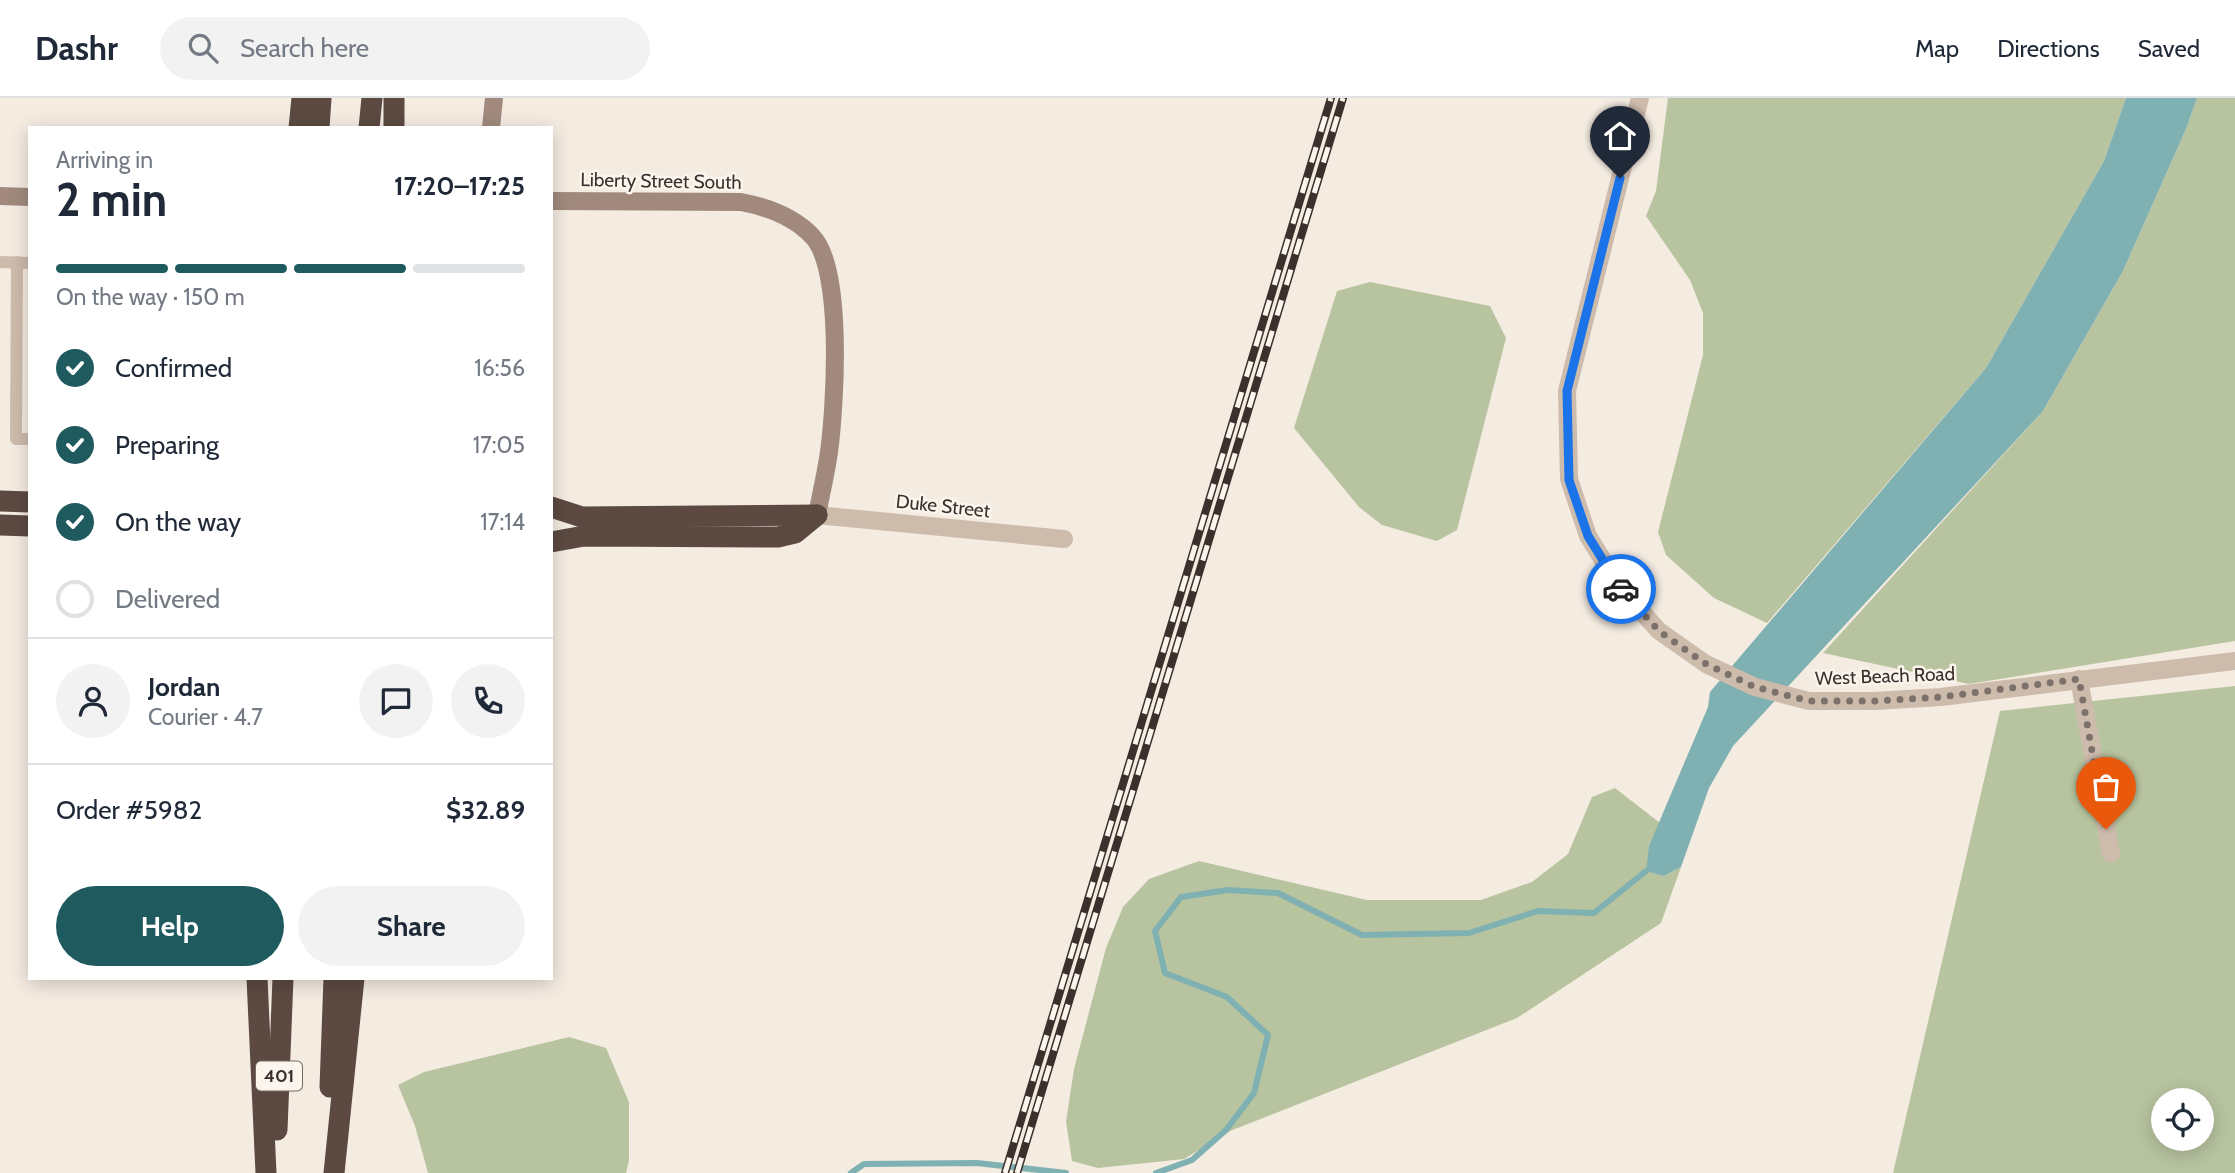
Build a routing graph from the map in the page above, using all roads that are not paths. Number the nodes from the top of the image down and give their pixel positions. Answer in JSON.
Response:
{"nodes":[{"id":1,"x":302,"y":98,"type":"edge"},
{"id":2,"x":321,"y":98,"type":"edge"},
{"id":3,"x":372,"y":98,"type":"edge"},
{"id":4,"x":394,"y":98,"type":"edge"},
{"id":5,"x":494,"y":98,"type":"edge"},
{"id":6,"x":1640,"y":98,"type":"edge"},
{"id":7,"x":299,"y":126,"type":"edge"},
{"id":8,"x":319,"y":126,"type":"edge"},
{"id":9,"x":369,"y":126,"type":"edge"},
{"id":10,"x":394,"y":126,"type":"edge"},
{"id":11,"x":491,"y":126,"type":"edge"},
{"id":12,"x":0,"y":196,"type":"edge"},
{"id":13,"x":28,"y":197,"type":"edge"},
{"id":14,"x":553,"y":201,"type":"edge"},
{"id":15,"x":0,"y":262,"type":"edge"},
{"id":16,"x":24,"y":263,"type":"edge"},
{"id":17,"x":28,"y":439,"type":"edge"},
{"id":18,"x":0,"y":501,"type":"edge"},
{"id":19,"x":28,"y":502,"type":"edge"},
{"id":20,"x":553,"y":508,"type":"edge"},
{"id":21,"x":817,"y":515,"type":"junction"},
{"id":22,"x":0,"y":525,"type":"edge"},
{"id":23,"x":28,"y":526,"type":"edge"},
{"id":24,"x":1064,"y":539,"type":"dead end"},
{"id":25,"x":553,"y":542,"type":"edge"},
{"id":26,"x":2235,"y":661,"type":"edge"},
{"id":27,"x":2079,"y":679,"type":"junction"},
{"id":28,"x":2111,"y":853,"type":"dead end"},
{"id":29,"x":257,"y":980,"type":"edge"},
{"id":30,"x":283,"y":980,"type":"edge"},
{"id":31,"x":334,"y":980,"type":"edge"},
{"id":32,"x":354,"y":980,"type":"edge"},
{"id":33,"x":266,"y":1173,"type":"edge"},
{"id":34,"x":275,"y":1173,"type":"edge"},
{"id":35,"x":327,"y":1173,"type":"edge"},
{"id":36,"x":334,"y":1173,"type":"edge"}],
"edges":[{"from":1,"to":7,"type":"highway"},
{"from":2,"to":8,"type":"highway"},
{"from":3,"to":9,"type":"highway"},
{"from":4,"to":10,"type":"highway"},
{"from":5,"to":11,"type":"main road"},
{"from":6,"to":27,"type":"street","name":"West Beach Road"},
{"from":12,"to":13,"type":"main road"},
{"from":14,"to":21,"type":"main road","name":"Liberty Street South"},
{"from":15,"to":16,"type":"lane"},
{"from":16,"to":17,"type":"lane"},
{"from":18,"to":19,"type":"highway"},
{"from":20,"to":21,"type":"highway"},
{"from":21,"to":24,"type":"street","name":"Duke Street"},
{"from":21,"to":25,"type":"highway"},
{"from":22,"to":23,"type":"highway"},
{"from":26,"to":27,"type":"street","name":"West Beach Road"},
{"from":27,"to":28,"type":"street"},
{"from":29,"to":33,"type":"highway"},
{"from":30,"to":34,"type":"highway","number":"401"},
{"from":31,"to":35,"type":"highway","number":"401"},
{"from":32,"to":36,"type":"highway"}]}
